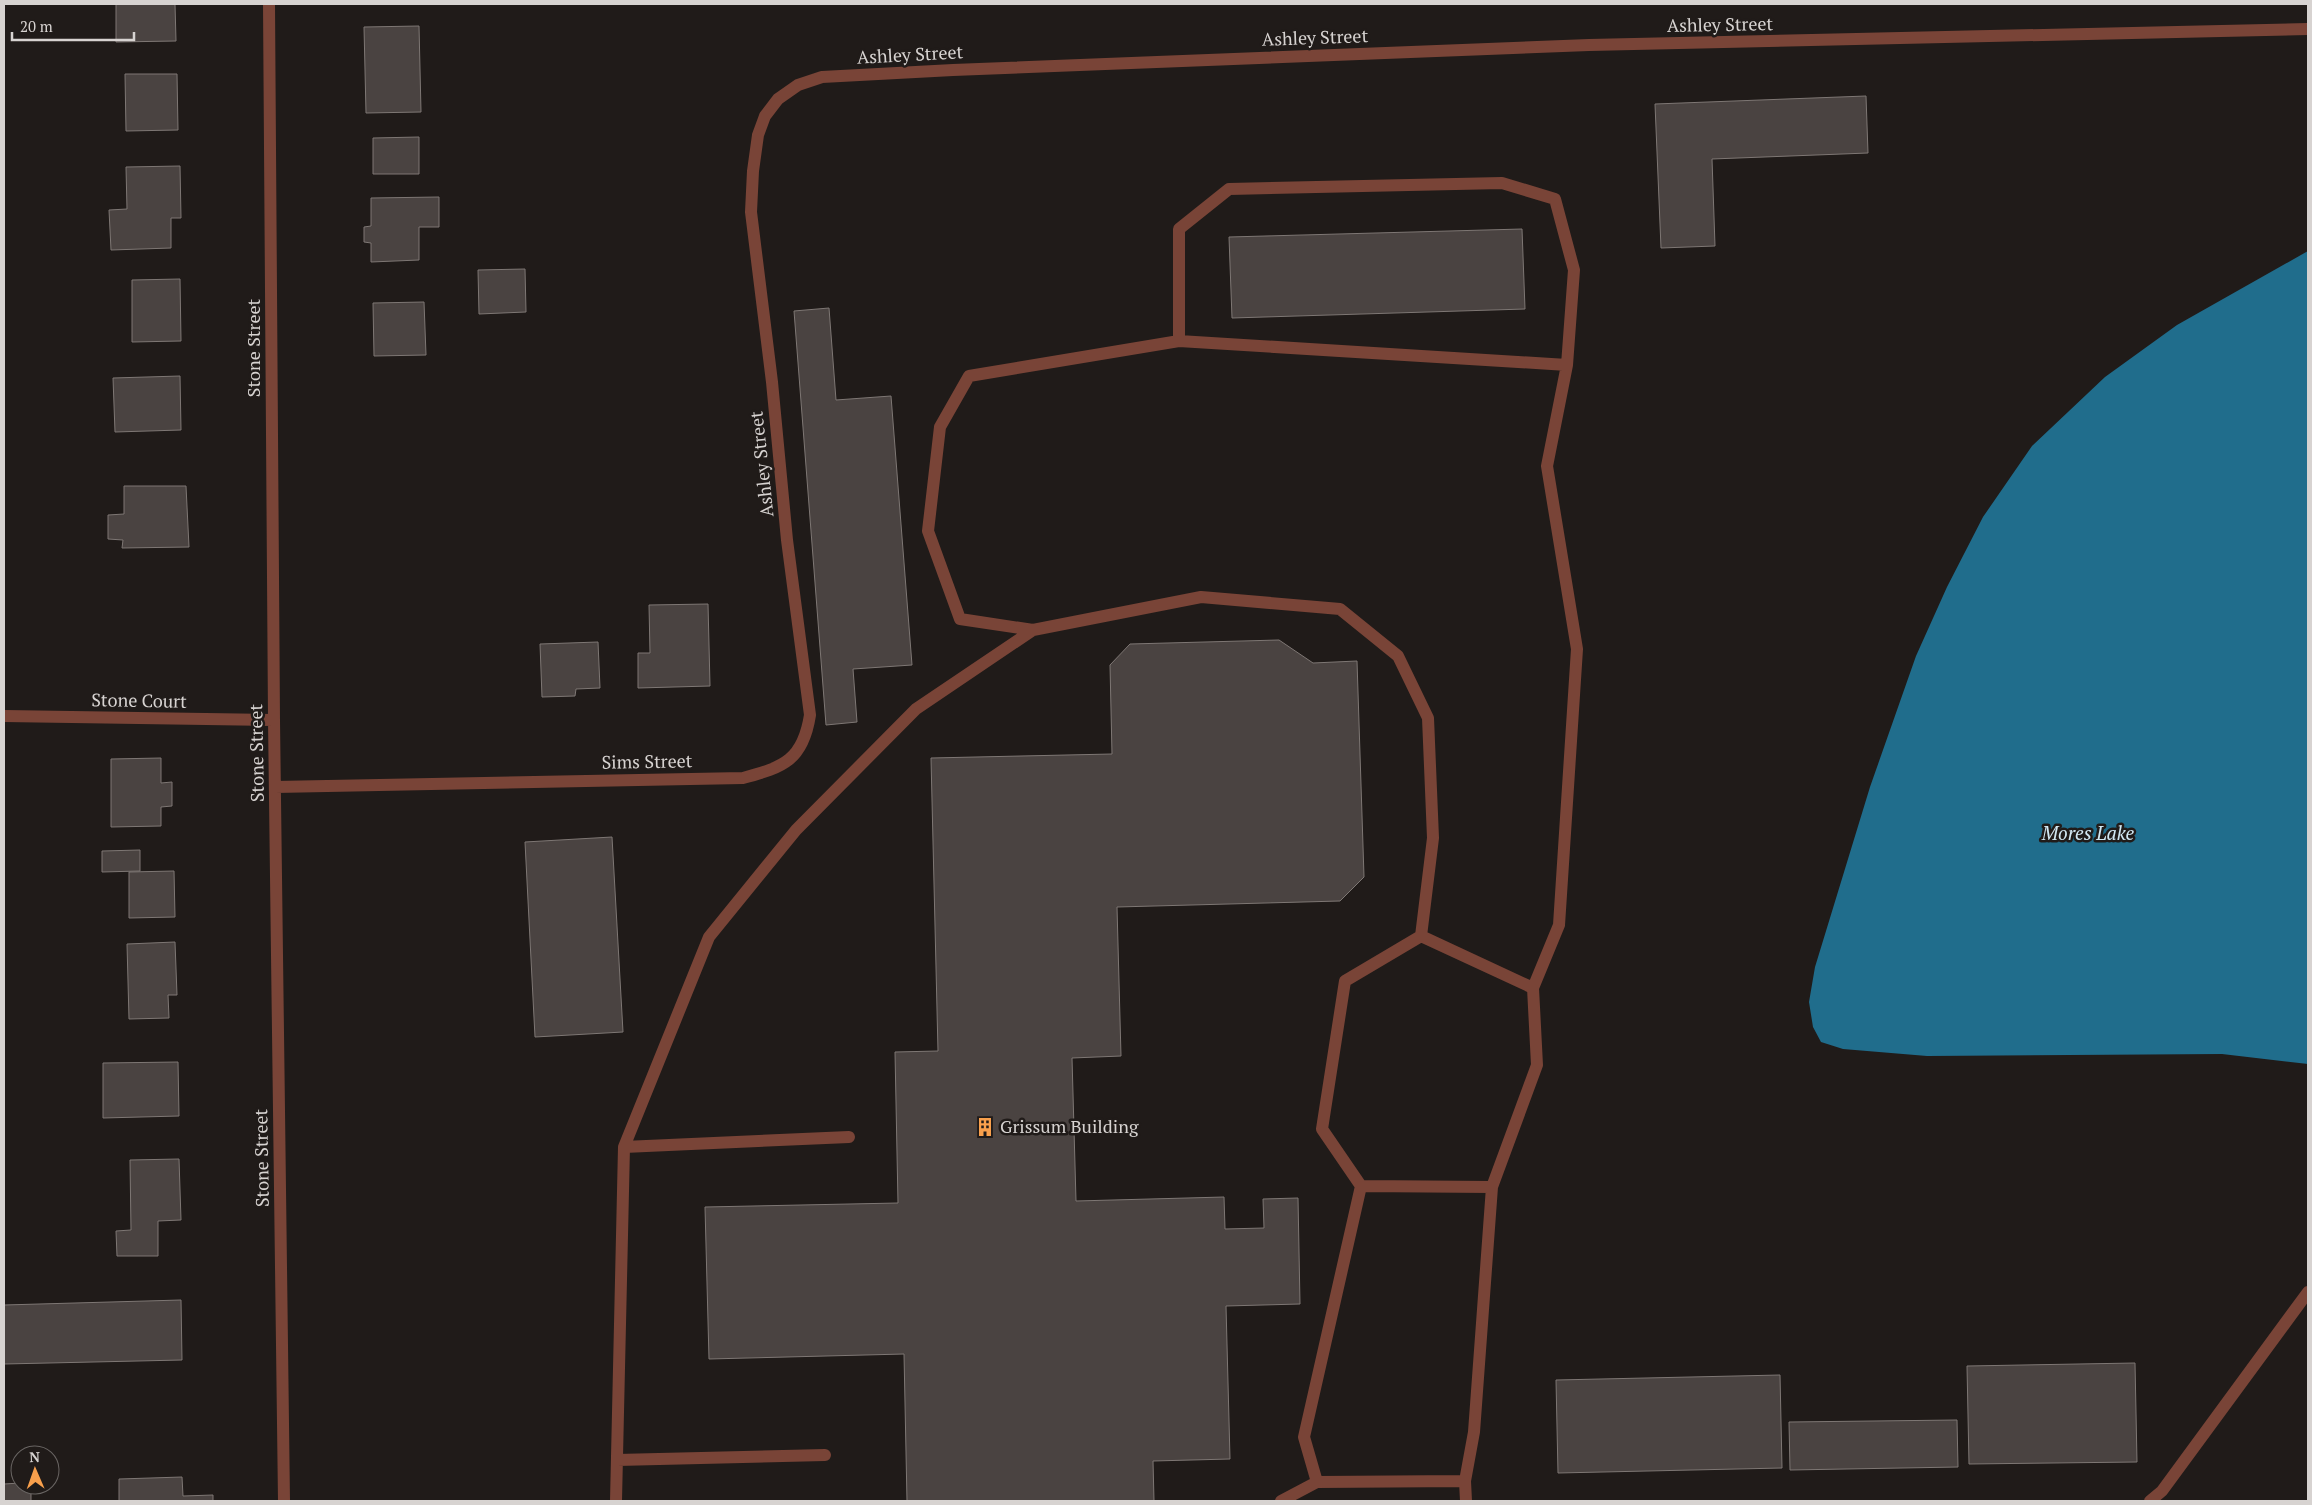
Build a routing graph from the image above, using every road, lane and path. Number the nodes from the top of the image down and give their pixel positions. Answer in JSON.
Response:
{"nodes":[{"id":1,"x":269,"y":4,"type":"edge"},
{"id":2,"x":2308,"y":29,"type":"edge"},
{"id":3,"x":1179,"y":340,"type":"junction"},
{"id":4,"x":1568,"y":365,"type":"junction"},
{"id":5,"x":788,"y":540,"type":"joint"},
{"id":6,"x":1033,"y":630,"type":"junction"},
{"id":7,"x":4,"y":716,"type":"edge"},
{"id":8,"x":274,"y":720,"type":"junction"},
{"id":9,"x":275,"y":787,"type":"junction"},
{"id":10,"x":1421,"y":936,"type":"junction"},
{"id":11,"x":1533,"y":988,"type":"junction"},
{"id":12,"x":849,"y":1137,"type":"dead end"},
{"id":13,"x":624,"y":1148,"type":"junction"},
{"id":14,"x":1360,"y":1186,"type":"junction"},
{"id":15,"x":1492,"y":1187,"type":"junction"},
{"id":16,"x":2308,"y":1292,"type":"edge"},
{"id":17,"x":825,"y":1455,"type":"dead end"},
{"id":18,"x":617,"y":1460,"type":"junction"},
{"id":19,"x":1465,"y":1481,"type":"junction"},
{"id":20,"x":1317,"y":1482,"type":"junction"},
{"id":21,"x":284,"y":1501,"type":"edge"},
{"id":22,"x":616,"y":1501,"type":"edge"},
{"id":23,"x":1281,"y":1501,"type":"edge"},
{"id":24,"x":1466,"y":1501,"type":"edge"},
{"id":25,"x":2150,"y":1501,"type":"edge"}],
"edges":[{"from":1,"to":8,"type":"street","name":"Stone Street"},
{"from":2,"to":5,"type":"street","name":"Ashley Street"},
{"from":3,"to":4,"type":"street"},
{"from":3,"to":4,"type":"street"},
{"from":3,"to":6,"type":"street"},
{"from":4,"to":11,"type":"street"},
{"from":5,"to":9,"type":"street","name":"Sims Street"},
{"from":6,"to":10,"type":"street"},
{"from":6,"to":13,"type":"street"},
{"from":7,"to":8,"type":"street","name":"Stone Court"},
{"from":8,"to":9,"type":"street","name":"Stone Street"},
{"from":9,"to":21,"type":"street","name":"Stone Street"},
{"from":10,"to":11,"type":"street"},
{"from":10,"to":14,"type":"street"},
{"from":11,"to":15,"type":"street"},
{"from":12,"to":13,"type":"street"},
{"from":13,"to":18,"type":"street"},
{"from":14,"to":15,"type":"street"},
{"from":14,"to":20,"type":"street"},
{"from":15,"to":19,"type":"street"},
{"from":16,"to":25,"type":"street"},
{"from":17,"to":18,"type":"street"},
{"from":18,"to":22,"type":"street"},
{"from":19,"to":20,"type":"street"},
{"from":19,"to":24,"type":"street"},
{"from":20,"to":23,"type":"street"}]}
